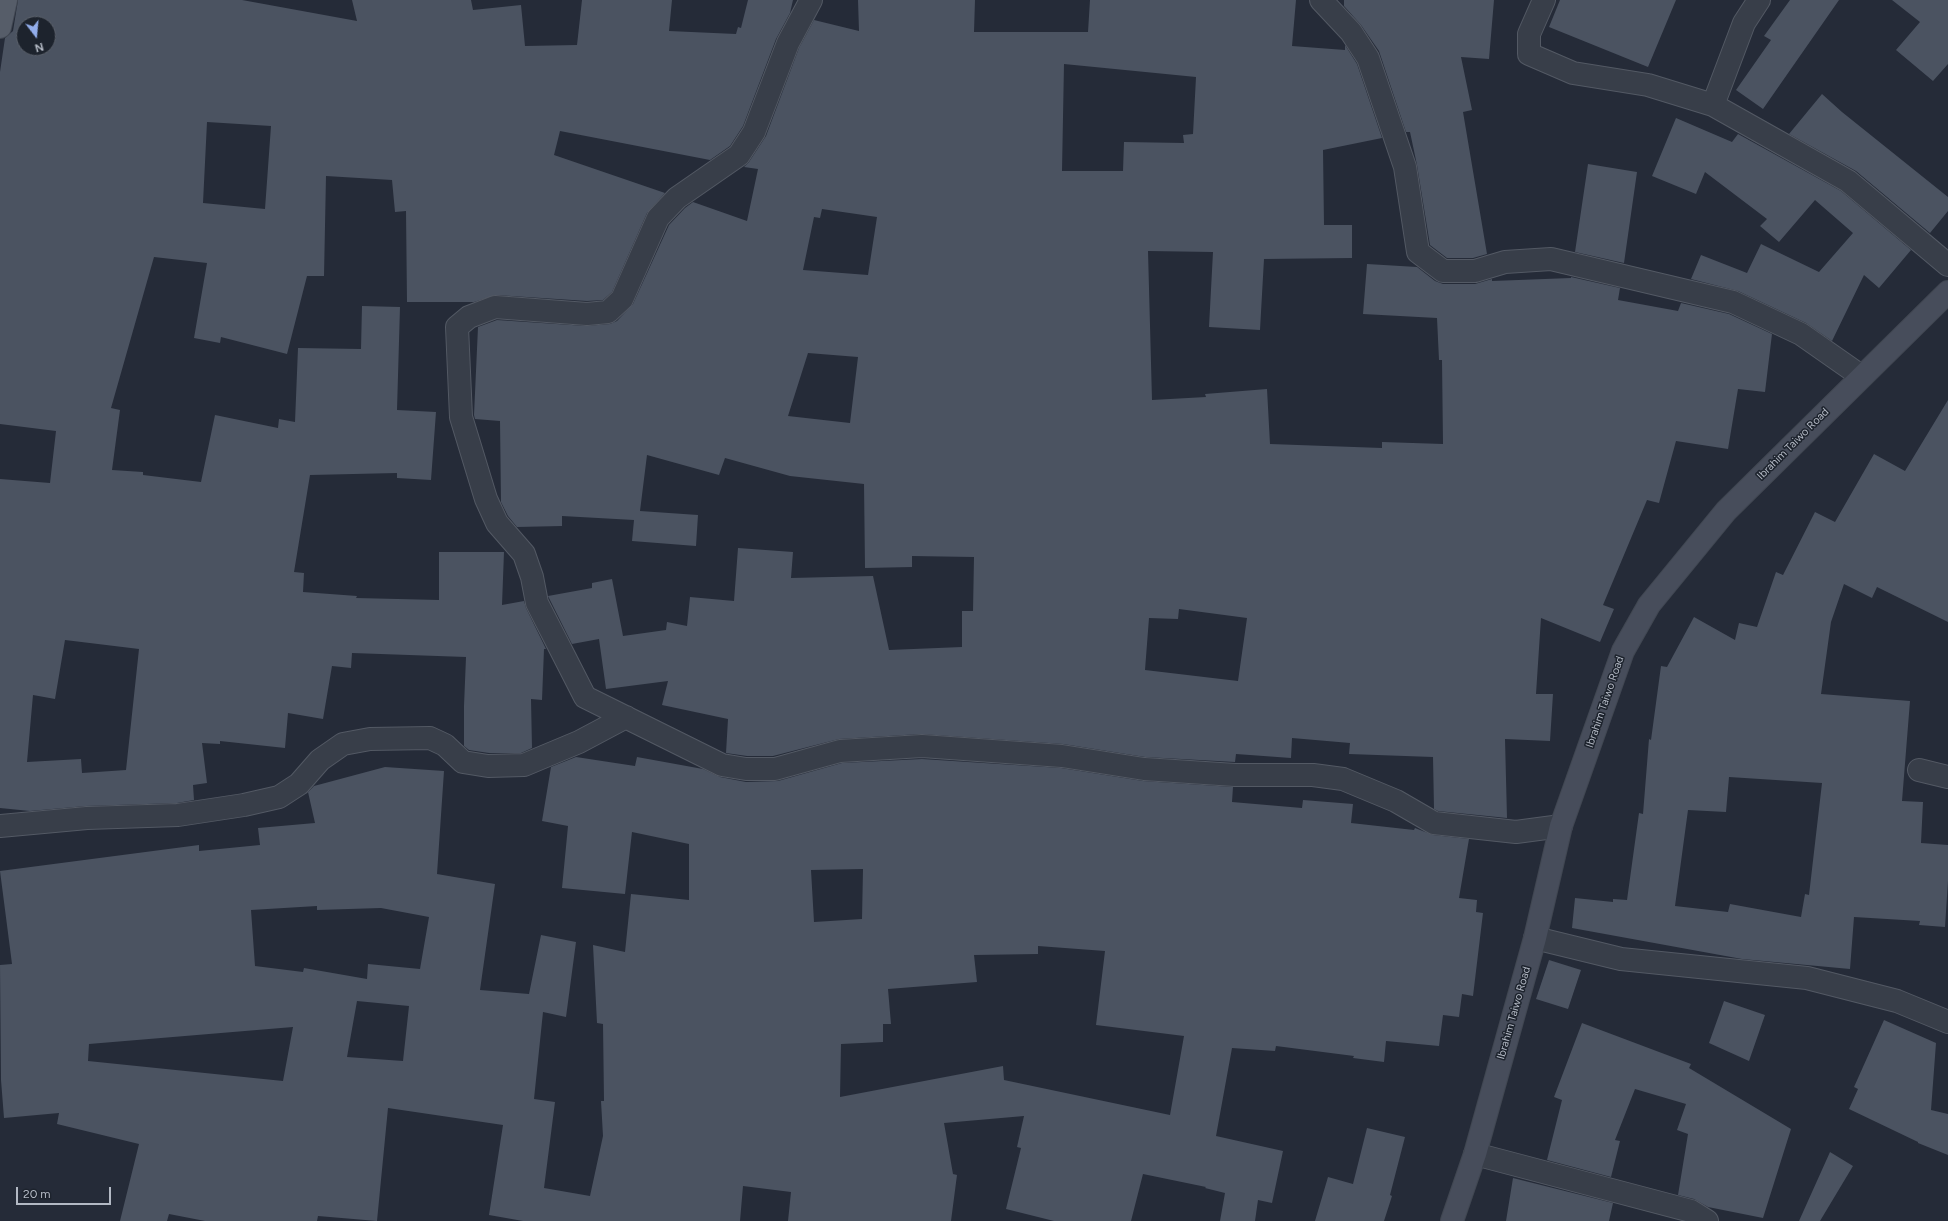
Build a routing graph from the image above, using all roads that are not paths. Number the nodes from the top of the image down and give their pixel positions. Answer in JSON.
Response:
{"nodes":[{"id":1,"x":6,"y":0,"type":"edge"},
{"id":2,"x":811,"y":0,"type":"edge"},
{"id":3,"x":1321,"y":0,"type":"edge"},
{"id":4,"x":1544,"y":0,"type":"edge"},
{"id":5,"x":1759,"y":0,"type":"edge"},
{"id":6,"x":0,"y":27,"type":"edge"},
{"id":7,"x":1713,"y":105,"type":"junction"},
{"id":8,"x":1948,"y":265,"type":"edge"},
{"id":9,"x":1948,"y":292,"type":"edge"},
{"id":10,"x":1861,"y":376,"type":"junction"},
{"id":11,"x":626,"y":718,"type":"junction"},
{"id":12,"x":1919,"y":770,"type":"dead end"},
{"id":13,"x":1948,"y":777,"type":"edge"},
{"id":14,"x":0,"y":826,"type":"edge"},
{"id":15,"x":1561,"y":826,"type":"junction"},
{"id":16,"x":1535,"y":938,"type":"junction"},
{"id":17,"x":1948,"y":1022,"type":"edge"},
{"id":18,"x":1475,"y":1154,"type":"junction"},
{"id":19,"x":1452,"y":1221,"type":"edge"},
{"id":20,"x":1707,"y":1221,"type":"edge"}],
"edges":[{"from":1,"to":6,"type":"main road"},
{"from":2,"to":11,"type":"street"},
{"from":3,"to":10,"type":"street"},
{"from":4,"to":7,"type":"street"},
{"from":5,"to":7,"type":"street"},
{"from":7,"to":8,"type":"street"},
{"from":9,"to":10,"type":"main road","name":"Ibrahim Taiwo Road"},
{"from":10,"to":15,"type":"main road","name":"Ibrahim Taiwo Road"},
{"from":11,"to":14,"type":"street"},
{"from":11,"to":15,"type":"street"},
{"from":12,"to":13,"type":"street"},
{"from":15,"to":16,"type":"main road","name":"Ibrahim Taiwo Road"},
{"from":16,"to":17,"type":"street"},
{"from":16,"to":18,"type":"main road","name":"Ibrahim Taiwo Road"},
{"from":18,"to":19,"type":"main road","name":"Ibrahim Taiwo Road"},
{"from":18,"to":20,"type":"street"}]}
